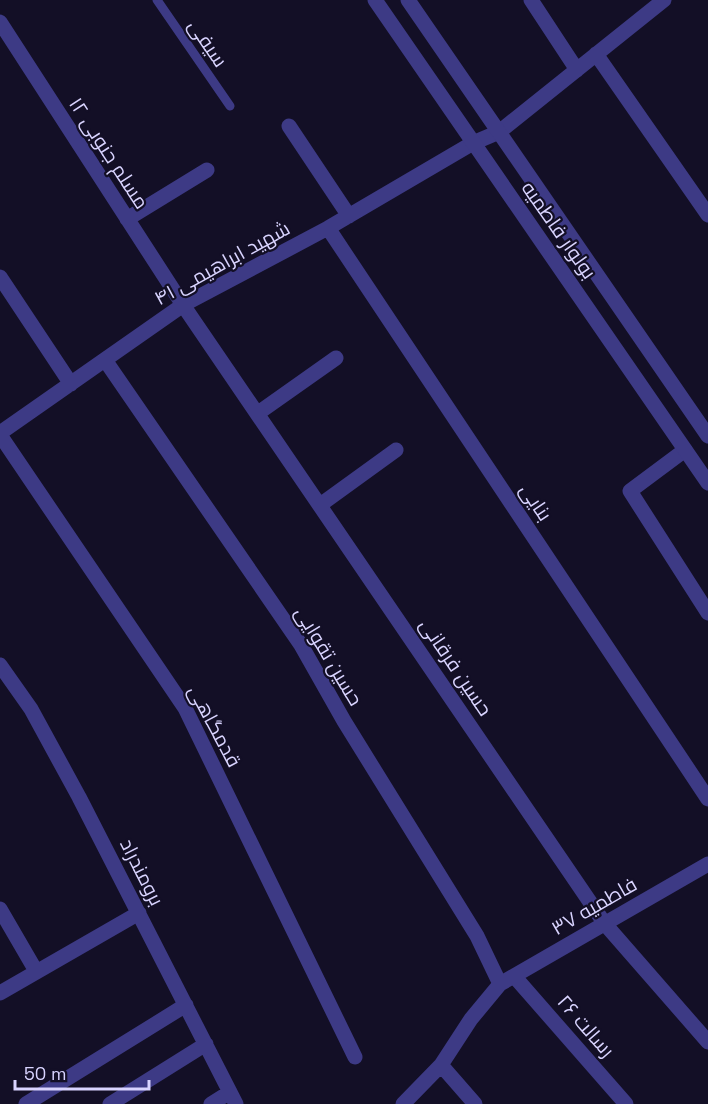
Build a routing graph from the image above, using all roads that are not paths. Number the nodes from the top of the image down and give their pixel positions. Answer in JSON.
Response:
{"nodes":[{"id":1,"x":157,"y":0,"type":"edge"},
{"id":2,"x":375,"y":0,"type":"edge"},
{"id":3,"x":408,"y":0,"type":"edge"},
{"id":4,"x":531,"y":0,"type":"edge"},
{"id":5,"x":664,"y":0,"type":"edge"},
{"id":6,"x":0,"y":22,"type":"edge"},
{"id":7,"x":596,"y":54,"type":"junction"},
{"id":8,"x":577,"y":70,"type":"junction"},
{"id":9,"x":230,"y":106,"type":"dead end"},
{"id":10,"x":289,"y":126,"type":"dead end"},
{"id":11,"x":499,"y":132,"type":"junction"},
{"id":12,"x":473,"y":143,"type":"junction"},
{"id":13,"x":207,"y":170,"type":"dead end"},
{"id":14,"x":706,"y":209,"type":"edge"},
{"id":15,"x":349,"y":216,"type":"junction"},
{"id":16,"x":127,"y":219,"type":"junction"},
{"id":17,"x":328,"y":228,"type":"junction"},
{"id":18,"x":0,"y":277,"type":"edge"},
{"id":19,"x":183,"y":305,"type":"junction"},
{"id":20,"x":336,"y":358,"type":"dead end"},
{"id":21,"x":105,"y":360,"type":"junction"},
{"id":22,"x":71,"y":384,"type":"junction"},
{"id":23,"x":258,"y":413,"type":"junction"},
{"id":24,"x":0,"y":434,"type":"edge"},
{"id":25,"x":708,"y":435,"type":"edge"},
{"id":26,"x":396,"y":450,"type":"dead end"},
{"id":27,"x":685,"y":450,"type":"junction"},
{"id":28,"x":708,"y":483,"type":"edge"},
{"id":29,"x":320,"y":505,"type":"junction"},
{"id":30,"x":708,"y":613,"type":"edge"},
{"id":31,"x":0,"y":665,"type":"edge"},
{"id":32,"x":708,"y":799,"type":"edge"},
{"id":33,"x":706,"y":868,"type":"edge"},
{"id":34,"x":0,"y":909,"type":"edge"},
{"id":35,"x":139,"y":913,"type":"junction"},
{"id":36,"x":604,"y":924,"type":"junction"},
{"id":37,"x":36,"y":971,"type":"junction"},
{"id":38,"x":514,"y":976,"type":"junction"},
{"id":39,"x":500,"y":984,"type":"junction"},
{"id":40,"x":0,"y":993,"type":"edge"},
{"id":41,"x":186,"y":1005,"type":"junction"},
{"id":42,"x":708,"y":1042,"type":"edge"},
{"id":43,"x":206,"y":1044,"type":"junction"},
{"id":44,"x":355,"y":1057,"type":"dead end"},
{"id":45,"x":441,"y":1065,"type":"junction"},
{"id":46,"x":233,"y":1098,"type":"edge"},
{"id":47,"x":26,"y":1104,"type":"edge"},
{"id":48,"x":110,"y":1104,"type":"edge"},
{"id":49,"x":211,"y":1104,"type":"edge"},
{"id":50,"x":403,"y":1104,"type":"edge"},
{"id":51,"x":475,"y":1104,"type":"edge"},
{"id":52,"x":626,"y":1104,"type":"edge"}],
"edges":[{"from":1,"to":9,"type":"lane","name":"سیفی"},
{"from":2,"to":12,"type":"street","name":"بولوار فاطمیه"},
{"from":3,"to":11,"type":"street","name":"بولوار فاطمیه"},
{"from":4,"to":8,"type":"street"},
{"from":5,"to":7,"type":"street","name":"شهید ابراهیمی ۴۱"},
{"from":6,"to":16,"type":"street","name":"مسلم جنوبی ۱۲"},
{"from":7,"to":8,"type":"street","name":"شهید ابراهیمی ۴۱"},
{"from":7,"to":14,"type":"street"},
{"from":8,"to":11,"type":"street","name":"شهید ابراهیمی ۴۱"},
{"from":10,"to":15,"type":"street"},
{"from":11,"to":12,"type":"street","name":"شهید ابراهیمی ۴۱"},
{"from":11,"to":25,"type":"street","name":"بولوار فاطمیه"},
{"from":12,"to":15,"type":"street","name":"شهید ابراهیمی ۴۱"},
{"from":12,"to":27,"type":"street","name":"بولوار فاطمیه"},
{"from":13,"to":16,"type":"street"},
{"from":15,"to":17,"type":"street","name":"شهید ابراهیمی ۴۱"},
{"from":16,"to":19,"type":"street","name":"مسلم جنوبی ۱۲"},
{"from":17,"to":19,"type":"street","name":"شهید ابراهیمی ۴۱"},
{"from":17,"to":32,"type":"street","name":"بنایی"},
{"from":18,"to":22,"type":"street"},
{"from":19,"to":21,"type":"street","name":"شهید ابراهیمی ۴۱"},
{"from":19,"to":23,"type":"street","name":"حسین فرقانی"},
{"from":20,"to":23,"type":"street"},
{"from":21,"to":22,"type":"street","name":"شهید ابراهیمی ۴۱"},
{"from":21,"to":39,"type":"street","name":"حسین تقوایی"},
{"from":22,"to":24,"type":"street","name":"شهید ابراهیمی ۴۱"},
{"from":23,"to":29,"type":"street","name":"حسین فرقانی"},
{"from":24,"to":44,"type":"street","name":"قدمگاهی"},
{"from":26,"to":29,"type":"street"},
{"from":27,"to":28,"type":"street","name":"بولوار فاطمیه"},
{"from":27,"to":30,"type":"street"},
{"from":29,"to":36,"type":"street","name":"حسین فرقانی"},
{"from":31,"to":35,"type":"street","name":"برومندراد"},
{"from":33,"to":36,"type":"street","name":"فاطمیه ۳۷"},
{"from":34,"to":37,"type":"street"},
{"from":35,"to":37,"type":"street"},
{"from":35,"to":41,"type":"street","name":"برومندراد"},
{"from":36,"to":38,"type":"street","name":"فاطمیه ۳۷"},
{"from":36,"to":42,"type":"street","name":"حسین فرقانی"},
{"from":37,"to":40,"type":"street"},
{"from":38,"to":39,"type":"street","name":"فاطمیه ۳۷"},
{"from":38,"to":52,"type":"street","name":"رسالت ۲۶"},
{"from":39,"to":45,"type":"street"},
{"from":41,"to":43,"type":"street","name":"برومندراد"},
{"from":41,"to":47,"type":"street"},
{"from":43,"to":46,"type":"street","name":"برومندراد"},
{"from":43,"to":48,"type":"street"},
{"from":45,"to":50,"type":"street"},
{"from":45,"to":51,"type":"street"},
{"from":46,"to":49,"type":"street"}]}
